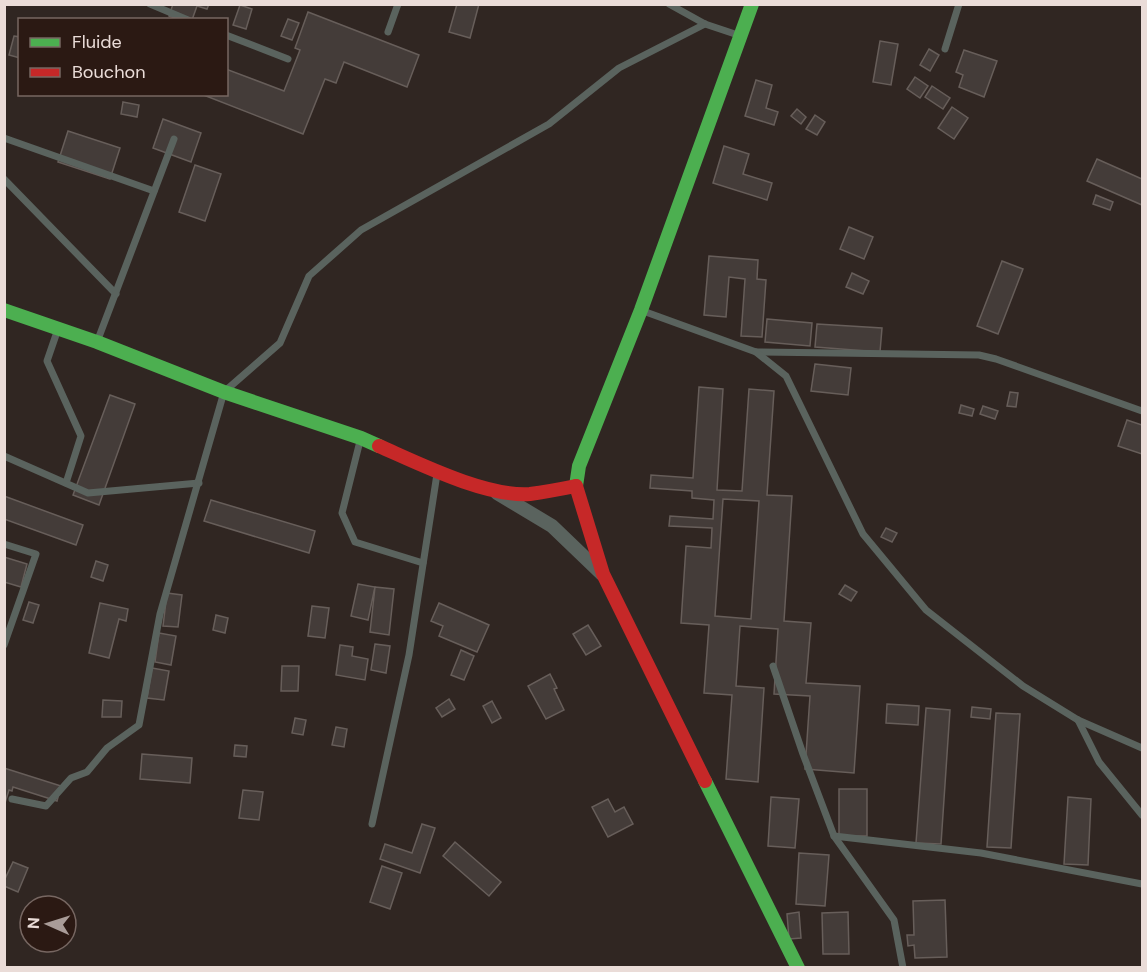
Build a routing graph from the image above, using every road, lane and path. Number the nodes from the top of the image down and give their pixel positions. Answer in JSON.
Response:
{"nodes":[{"id":1,"x":150,"y":4,"type":"edge"},
{"id":2,"x":398,"y":4,"type":"edge"},
{"id":3,"x":669,"y":4,"type":"edge"},
{"id":4,"x":752,"y":4,"type":"edge"},
{"id":5,"x":959,"y":4,"type":"edge"},
{"id":6,"x":183,"y":18,"type":"edge"},
{"id":7,"x":705,"y":24,"type":"junction"},
{"id":8,"x":388,"y":32,"type":"dead end"},
{"id":9,"x":228,"y":36,"type":"edge"},
{"id":10,"x":740,"y":36,"type":"junction"},
{"id":11,"x":945,"y":49,"type":"dead end"},
{"id":12,"x":288,"y":59,"type":"dead end"},
{"id":13,"x":4,"y":138,"type":"edge"},
{"id":14,"x":174,"y":139,"type":"dead end"},
{"id":15,"x":4,"y":179,"type":"edge"},
{"id":16,"x":154,"y":190,"type":"junction"},
{"id":17,"x":116,"y":294,"type":"junction"},
{"id":18,"x":4,"y":310,"type":"edge"},
{"id":19,"x":641,"y":310,"type":"junction"},
{"id":20,"x":58,"y":329,"type":"junction"},
{"id":21,"x":97,"y":342,"type":"junction"},
{"id":22,"x":756,"y":352,"type":"junction"},
{"id":23,"x":224,"y":392,"type":"junction"},
{"id":24,"x":1143,"y":411,"type":"edge"},
{"id":25,"x":361,"y":438,"type":"junction"},
{"id":26,"x":4,"y":456,"type":"edge"},
{"id":27,"x":437,"y":471,"type":"junction"},
{"id":28,"x":66,"y":483,"type":"junction"},
{"id":29,"x":199,"y":483,"type":"junction"},
{"id":30,"x":576,"y":486,"type":"junction"},
{"id":31,"x":493,"y":490,"type":"junction"},
{"id":32,"x":4,"y":544,"type":"edge"},
{"id":33,"x":423,"y":563,"type":"junction"},
{"id":34,"x":603,"y":574,"type":"junction"},
{"id":35,"x":4,"y":645,"type":"edge"},
{"id":36,"x":773,"y":666,"type":"dead end"},
{"id":37,"x":1078,"y":720,"type":"junction"},
{"id":38,"x":1143,"y":748,"type":"edge"},
{"id":39,"x":12,"y":799,"type":"dead end"},
{"id":40,"x":1143,"y":815,"type":"edge"},
{"id":41,"x":372,"y":824,"type":"dead end"},
{"id":42,"x":834,"y":837,"type":"junction"},
{"id":43,"x":1143,"y":884,"type":"edge"},
{"id":44,"x":798,"y":968,"type":"edge"},
{"id":45,"x":903,"y":968,"type":"edge"}],
"edges":[{"from":1,"to":6,"type":"lane"},
{"from":2,"to":8,"type":"lane"},
{"from":3,"to":7,"type":"lane"},
{"from":4,"to":10,"type":"street"},
{"from":5,"to":11,"type":"lane"},
{"from":7,"to":10,"type":"lane"},
{"from":7,"to":23,"type":"lane"},
{"from":9,"to":12,"type":"lane"},
{"from":10,"to":19,"type":"street"},
{"from":13,"to":16,"type":"lane"},
{"from":14,"to":16,"type":"lane"},
{"from":15,"to":17,"type":"lane"},
{"from":16,"to":17,"type":"lane"},
{"from":17,"to":21,"type":"lane"},
{"from":18,"to":20,"type":"street"},
{"from":19,"to":22,"type":"lane"},
{"from":19,"to":30,"type":"street"},
{"from":20,"to":21,"type":"street"},
{"from":20,"to":28,"type":"lane"},
{"from":21,"to":23,"type":"street"},
{"from":22,"to":24,"type":"lane"},
{"from":22,"to":37,"type":"lane"},
{"from":23,"to":25,"type":"street"},
{"from":23,"to":29,"type":"lane"},
{"from":25,"to":27,"type":"street"},
{"from":25,"to":33,"type":"lane"},
{"from":26,"to":28,"type":"lane"},
{"from":27,"to":31,"type":"street"},
{"from":27,"to":33,"type":"lane"},
{"from":28,"to":29,"type":"lane"},
{"from":29,"to":39,"type":"lane"},
{"from":30,"to":31,"type":"street"},
{"from":30,"to":34,"type":"street"},
{"from":31,"to":34,"type":"street"},
{"from":32,"to":35,"type":"lane"},
{"from":33,"to":41,"type":"lane"},
{"from":34,"to":44,"type":"street"},
{"from":36,"to":42,"type":"lane"},
{"from":37,"to":38,"type":"lane"},
{"from":37,"to":40,"type":"lane"},
{"from":42,"to":43,"type":"lane"},
{"from":42,"to":45,"type":"lane"}]}
